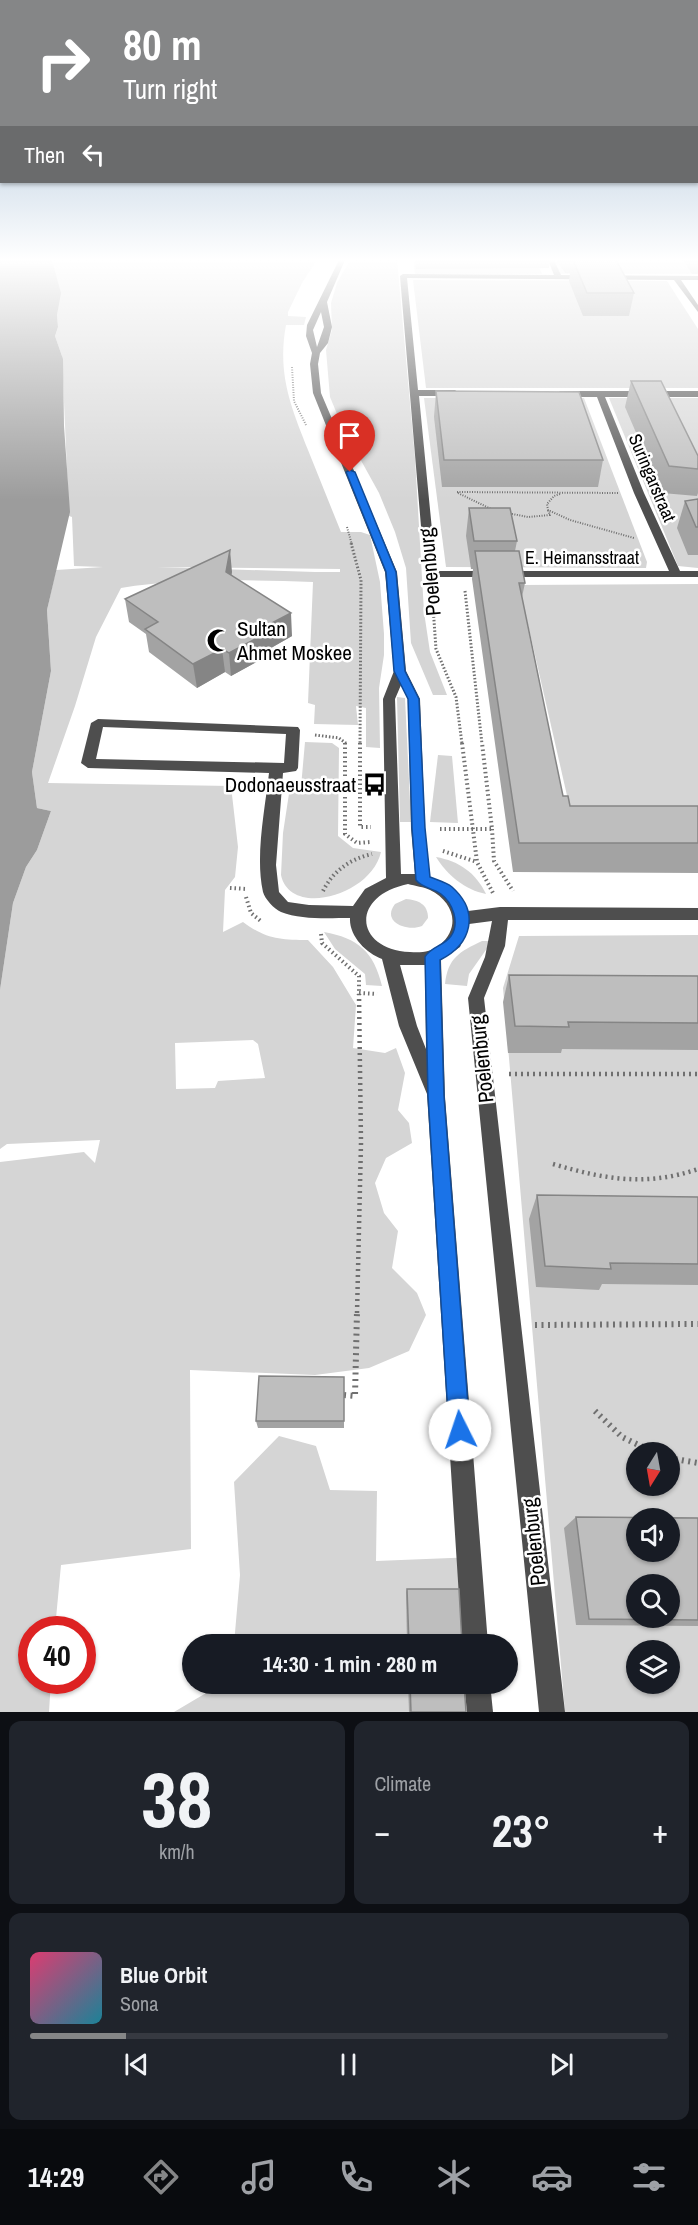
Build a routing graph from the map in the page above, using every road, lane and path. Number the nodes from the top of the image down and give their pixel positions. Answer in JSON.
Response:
{"nodes":[{"id":1,"x":311,"y":340,"type":"edge"},
{"id":2,"x":325,"y":340,"type":"edge"},
{"id":3,"x":409,"y":340,"type":"edge"},
{"id":4,"x":316,"y":353,"type":"junction"},
{"id":5,"x":292,"y":360,"type":"dead end"},
{"id":6,"x":414,"y":393,"type":"junction"},
{"id":7,"x":463,"y":393,"type":"edge"},
{"id":8,"x":554,"y":393,"type":"edge"},
{"id":9,"x":600,"y":394,"type":"junction"},
{"id":10,"x":698,"y":394,"type":"edge"},
{"id":11,"x":307,"y":428,"type":"dead end"},
{"id":12,"x":564,"y":492,"type":"junction"},
{"id":13,"x":639,"y":493,"type":"junction"},
{"id":14,"x":498,"y":510,"type":"edge"},
{"id":15,"x":548,"y":510,"type":"junction"},
{"id":16,"x":506,"y":513,"type":"edge"},
{"id":17,"x":346,"y":520,"type":"dead end"},
{"id":18,"x":634,"y":538,"type":"dead end"},
{"id":19,"x":431,"y":574,"type":"junction"},
{"id":20,"x":676,"y":574,"type":"junction"},
{"id":21,"x":698,"y":574,"type":"edge"},
{"id":22,"x":463,"y":575,"type":"junction"},
{"id":23,"x":400,"y":671,"type":"junction"},
{"id":24,"x":276,"y":768,"type":"junction"},
{"id":25,"x":430,"y":829,"type":"dead end"},
{"id":26,"x":492,"y":829,"type":"junction"},
{"id":27,"x":472,"y":830,"type":"junction"},
{"id":28,"x":393,"y":880,"type":"junction"},
{"id":29,"x":423,"y":880,"type":"junction"},
{"id":30,"x":230,"y":888,"type":"dead end"},
{"id":31,"x":517,"y":897,"type":"dead end"},
{"id":32,"x":320,"y":899,"type":"dead end"},
{"id":33,"x":358,"y":912,"type":"junction"},
{"id":34,"x":500,"y":913,"type":"junction"},
{"id":35,"x":698,"y":914,"type":"edge"},
{"id":36,"x":462,"y":918,"type":"junction"},
{"id":37,"x":265,"y":924,"type":"dead end"},
{"id":38,"x":311,"y":931,"type":"dead end"},
{"id":39,"x":389,"y":956,"type":"junction"},
{"id":40,"x":433,"y":957,"type":"junction"},
{"id":41,"x":484,"y":1075,"type":"junction"},
{"id":42,"x":696,"y":1075,"type":"edge"},
{"id":43,"x":436,"y":1096,"type":"junction"},
{"id":44,"x":553,"y":1164,"type":"dead end"},
{"id":45,"x":698,"y":1168,"type":"edge"},
{"id":46,"x":698,"y":1324,"type":"edge"},
{"id":47,"x":511,"y":1325,"type":"junction"},
{"id":48,"x":344,"y":1395,"type":"edge"},
{"id":49,"x":596,"y":1411,"type":"dead end"},
{"id":50,"x":632,"y":1442,"type":"edge"},
{"id":51,"x":680,"y":1460,"type":"edge"},
{"id":52,"x":698,"y":1463,"type":"edge"},
{"id":53,"x":474,"y":1634,"type":"edge"},
{"id":54,"x":478,"y":1694,"type":"edge"},
{"id":55,"x":480,"y":1712,"type":"edge"},
{"id":56,"x":552,"y":1712,"type":"edge"}],
"edges":[{"from":1,"to":4,"type":"street","name":"Poelenburg"},
{"from":2,"to":4,"type":"street","name":"Poelenburg"},
{"from":3,"to":6,"type":"street","name":"Poelenburg"},
{"from":4,"to":23,"type":"street","name":"Poelenburg"},
{"from":5,"to":11,"type":"path"},
{"from":6,"to":7,"type":"street"},
{"from":6,"to":19,"type":"street","name":"Poelenburg"},
{"from":8,"to":9,"type":"street"},
{"from":9,"to":10,"type":"street"},
{"from":9,"to":13,"type":"street","name":"Suringarstraat"},
{"from":12,"to":13,"type":"path"},
{"from":12,"to":14,"type":"path"},
{"from":12,"to":15,"type":"path"},
{"from":13,"to":20,"type":"street","name":"Suringarstraat"},
{"from":15,"to":16,"type":"path"},
{"from":15,"to":18,"type":"path"},
{"from":17,"to":32,"type":"path"},
{"from":19,"to":22,"type":"street","name":"E. Heimansstraat"},
{"from":19,"to":27,"type":"path","name":"Poelenburg"},
{"from":20,"to":21,"type":"street","name":"E. Heimansstraat"},
{"from":20,"to":22,"type":"street","name":"E. Heimansstraat"},
{"from":22,"to":26,"type":"path"},
{"from":23,"to":28,"type":"street","name":"Poelenburg"},
{"from":23,"to":29,"type":"street","name":"Poelenburg"},
{"from":24,"to":24,"type":"street"},
{"from":24,"to":33,"type":"street"},
{"from":25,"to":27,"type":"path"},
{"from":26,"to":27,"type":"path"},
{"from":26,"to":31,"type":"path"},
{"from":27,"to":34,"type":"path","name":"Poelenburg"},
{"from":28,"to":29,"type":"street"},
{"from":28,"to":33,"type":"street"},
{"from":29,"to":36,"type":"street"},
{"from":30,"to":37,"type":"path"},
{"from":33,"to":39,"type":"street"},
{"from":34,"to":35,"type":"street"},
{"from":34,"to":36,"type":"street"},
{"from":34,"to":41,"type":"street","name":"Poelenburg"},
{"from":36,"to":40,"type":"street"},
{"from":38,"to":48,"type":"path"},
{"from":39,"to":40,"type":"street"},
{"from":39,"to":43,"type":"street","name":"Poelenburg"},
{"from":40,"to":43,"type":"street","name":"Poelenburg"},
{"from":41,"to":42,"type":"path"},
{"from":41,"to":47,"type":"street","name":"Poelenburg"},
{"from":43,"to":53,"type":"street","name":"Poelenburg"},
{"from":44,"to":45,"type":"path"},
{"from":46,"to":47,"type":"path"},
{"from":47,"to":56,"type":"street","name":"Poelenburg"},
{"from":49,"to":50,"type":"path"},
{"from":51,"to":52,"type":"path"},
{"from":54,"to":55,"type":"street"}]}
